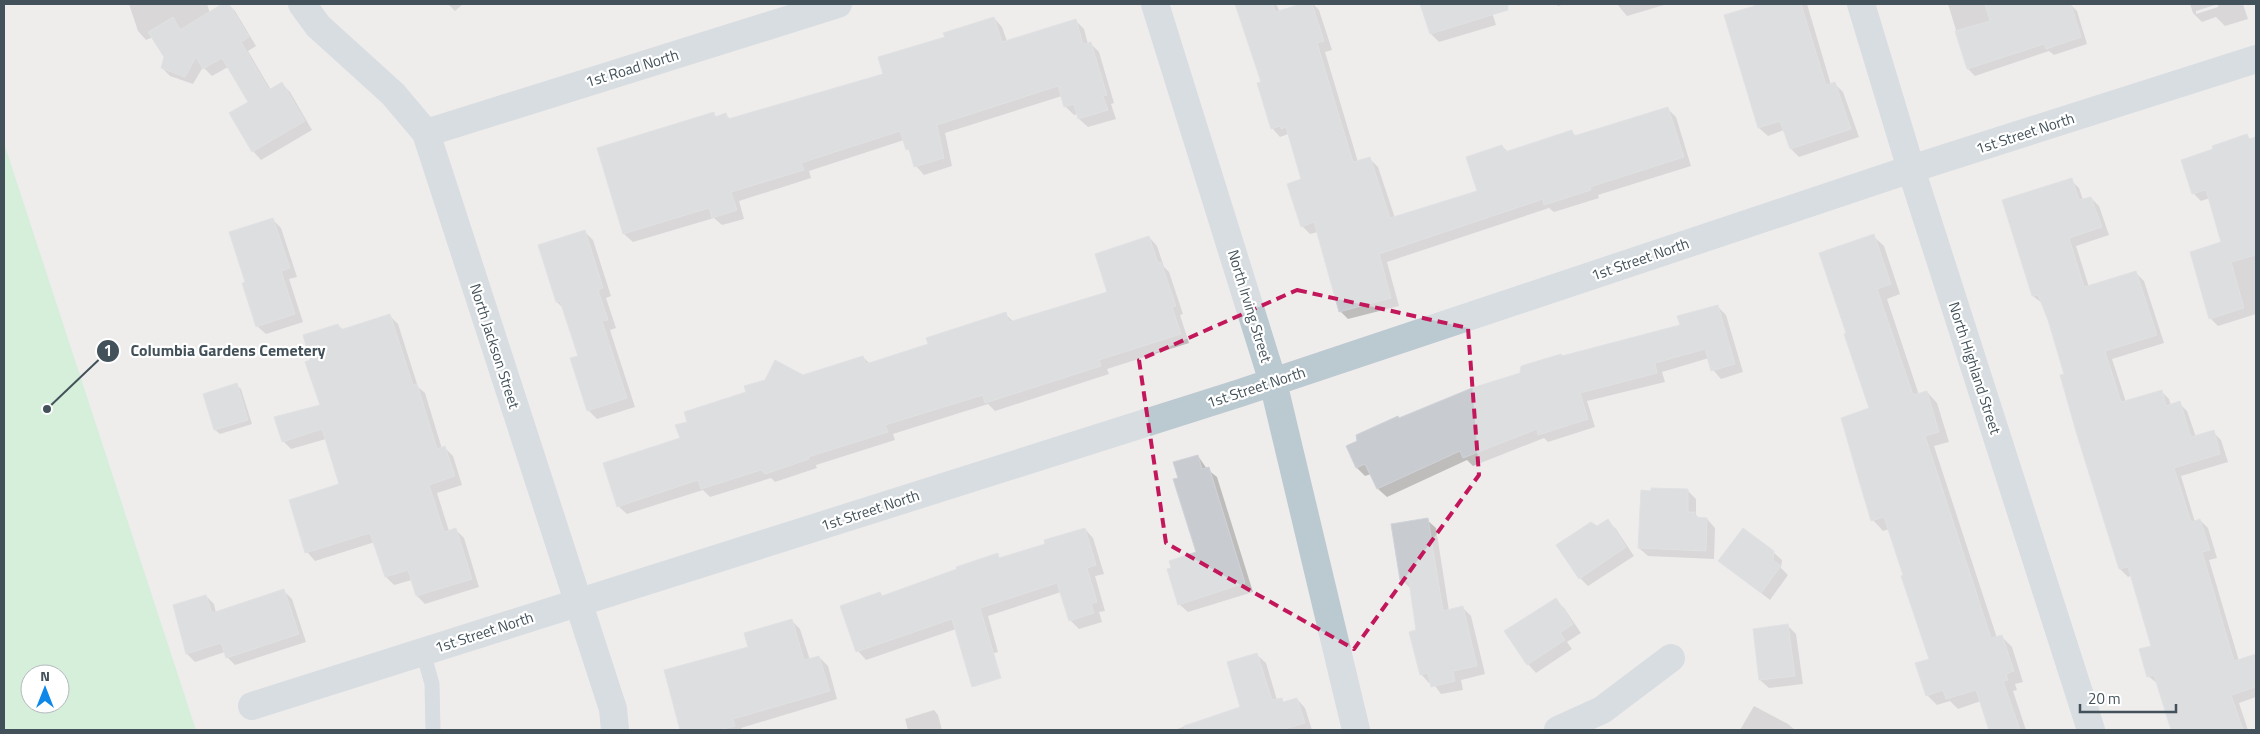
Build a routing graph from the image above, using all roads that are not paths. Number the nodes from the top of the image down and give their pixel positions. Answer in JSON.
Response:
{"nodes":[{"id":1,"x":302,"y":4,"type":"edge"},
{"id":2,"x":838,"y":4,"type":"edge"},
{"id":3,"x":1155,"y":4,"type":"edge"},
{"id":4,"x":1861,"y":4,"type":"edge"},
{"id":5,"x":2256,"y":59,"type":"edge"},
{"id":6,"x":426,"y":133,"type":"junction"},
{"id":7,"x":1910,"y":169,"type":"junction"},
{"id":8,"x":1274,"y":382,"type":"junction"},
{"id":9,"x":578,"y":603,"type":"junction"},
{"id":10,"x":423,"y":652,"type":"junction"},
{"id":11,"x":1671,"y":658,"type":"dead end"},
{"id":12,"x":252,"y":706,"type":"dead end"},
{"id":13,"x":433,"y":730,"type":"edge"},
{"id":14,"x":615,"y":730,"type":"edge"},
{"id":15,"x":1356,"y":730,"type":"edge"},
{"id":16,"x":1558,"y":730,"type":"edge"},
{"id":17,"x":2092,"y":730,"type":"edge"}],
"edges":[{"from":1,"to":6,"type":"street","name":"North Jackson Street"},
{"from":2,"to":6,"type":"street","name":"1st Road North"},
{"from":3,"to":8,"type":"street","name":"North Irving Street"},
{"from":4,"to":7,"type":"street","name":"North Highland Street"},
{"from":5,"to":7,"type":"street","name":"1st Street North"},
{"from":6,"to":9,"type":"street","name":"North Jackson Street"},
{"from":7,"to":8,"type":"street","name":"1st Street North"},
{"from":7,"to":17,"type":"street","name":"North Highland Street"},
{"from":8,"to":9,"type":"street","name":"1st Street North"},
{"from":8,"to":15,"type":"street","name":"North Irving Street"},
{"from":9,"to":10,"type":"street","name":"1st Street North"},
{"from":9,"to":14,"type":"street","name":"North Jackson Street"},
{"from":10,"to":12,"type":"street","name":"1st Street North"},
{"from":10,"to":13,"type":"lane"},
{"from":11,"to":16,"type":"street"}]}
